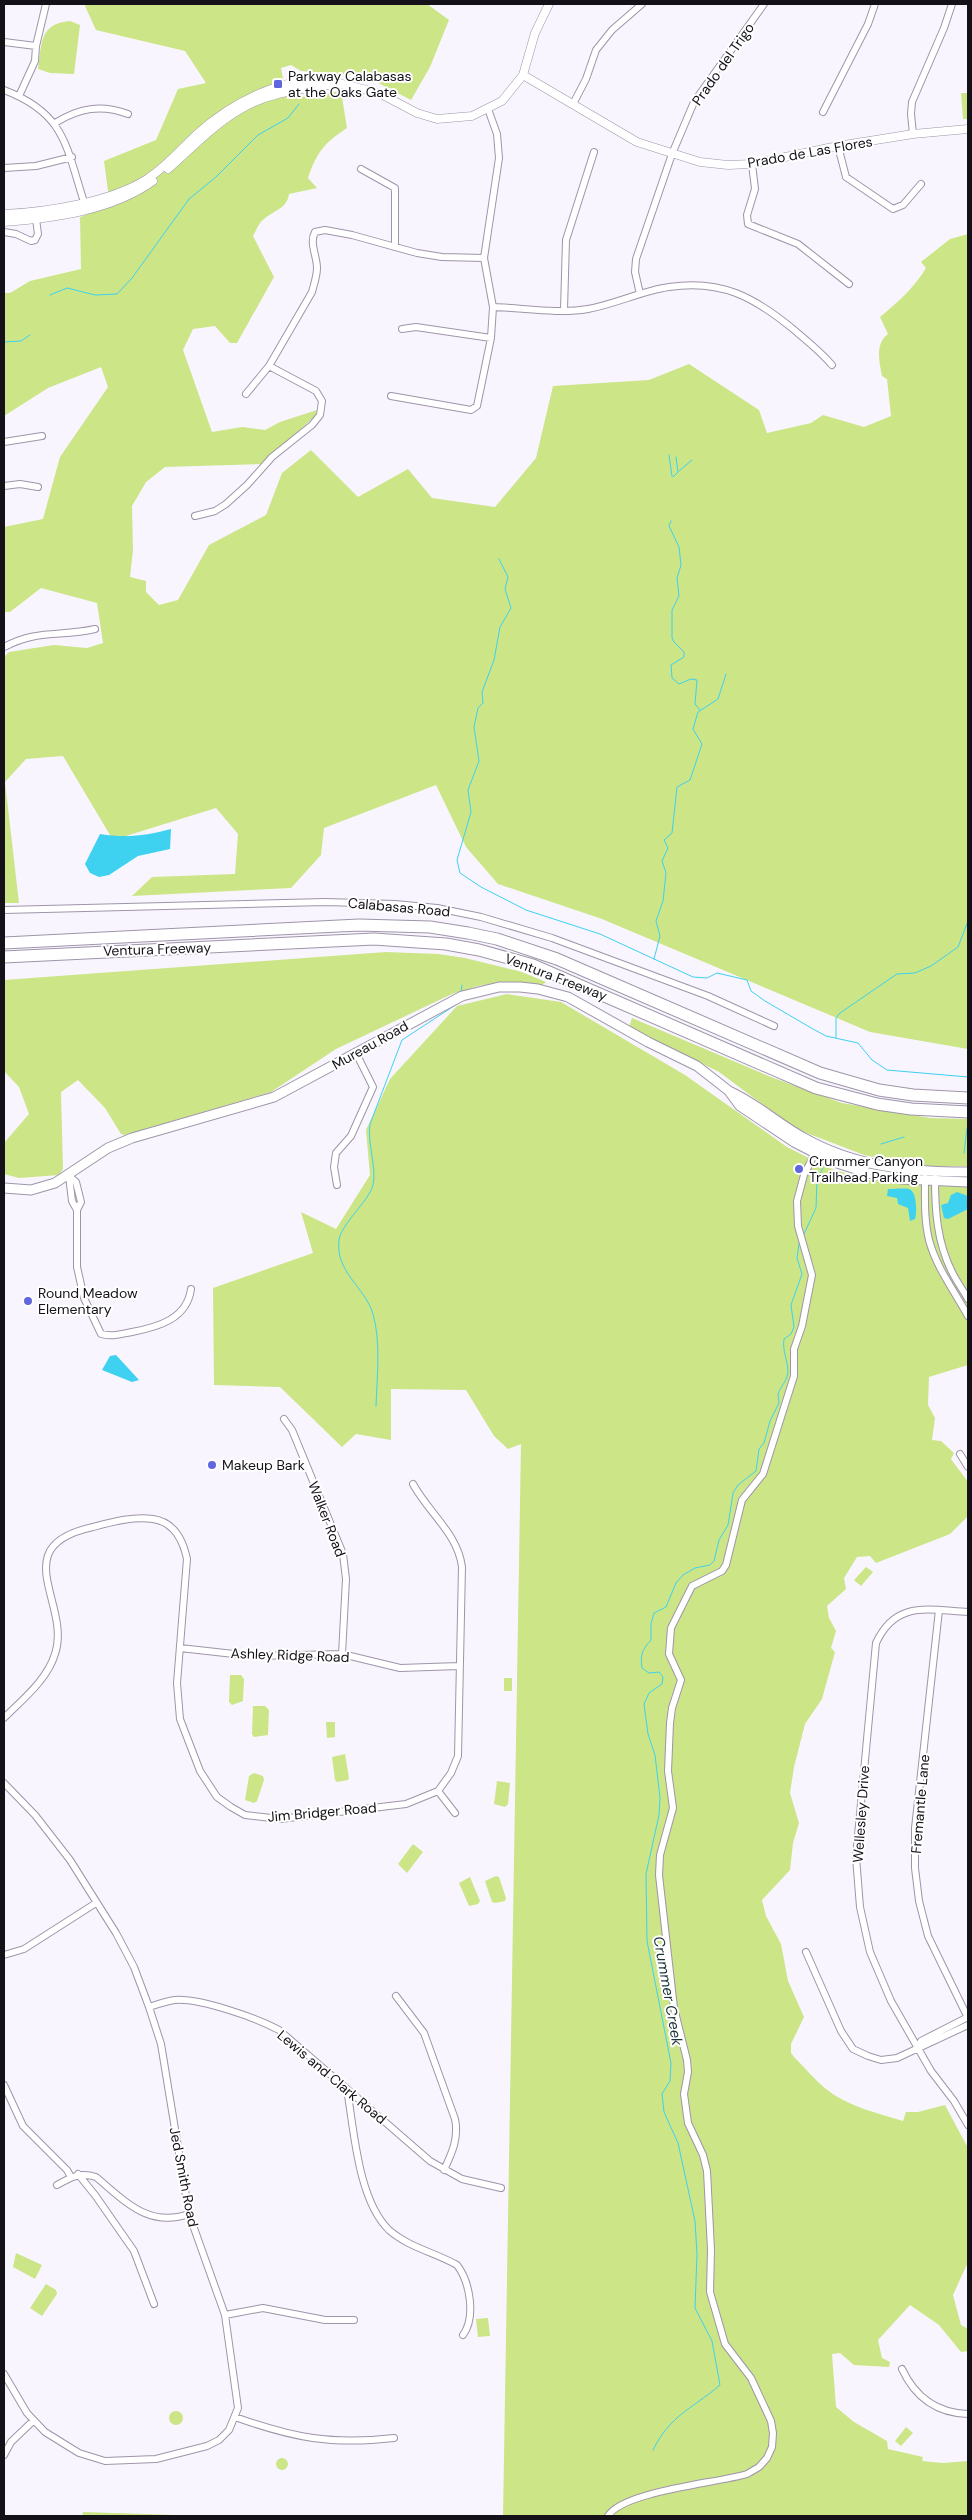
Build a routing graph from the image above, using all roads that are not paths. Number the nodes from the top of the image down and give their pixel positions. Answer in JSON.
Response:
{"nodes":[{"id":1,"x":46,"y":4,"type":"edge"},
{"id":2,"x":549,"y":4,"type":"edge"},
{"id":3,"x":642,"y":4,"type":"edge"},
{"id":4,"x":764,"y":4,"type":"edge"},
{"id":5,"x":875,"y":4,"type":"edge"},
{"id":6,"x":952,"y":4,"type":"edge"},
{"id":7,"x":4,"y":42,"type":"edge"},
{"id":8,"x":36,"y":46,"type":"junction"},
{"id":9,"x":523,"y":75,"type":"junction"},
{"id":10,"x":4,"y":90,"type":"edge"},
{"id":11,"x":20,"y":96,"type":"junction"},
{"id":12,"x":573,"y":104,"type":"junction"},
{"id":13,"x":488,"y":109,"type":"junction"},
{"id":14,"x":823,"y":112,"type":"dead end"},
{"id":15,"x":128,"y":114,"type":"dead end"},
{"id":16,"x":55,"y":123,"type":"junction"},
{"id":17,"x":968,"y":129,"type":"edge"},
{"id":18,"x":912,"y":134,"type":"junction"},
{"id":19,"x":838,"y":146,"type":"junction"},
{"id":20,"x":594,"y":152,"type":"dead end"},
{"id":21,"x":672,"y":154,"type":"junction"},
{"id":22,"x":72,"y":158,"type":"junction"},
{"id":23,"x":752,"y":164,"type":"junction"},
{"id":24,"x":4,"y":168,"type":"edge"},
{"id":25,"x":361,"y":169,"type":"dead end"},
{"id":26,"x":921,"y":184,"type":"dead end"},
{"id":27,"x":85,"y":205,"type":"junction"},
{"id":28,"x":4,"y":214,"type":"edge"},
{"id":29,"x":36,"y":215,"type":"junction"},
{"id":30,"x":4,"y":222,"type":"edge"},
{"id":31,"x":4,"y":232,"type":"edge"},
{"id":32,"x":395,"y":247,"type":"junction"},
{"id":33,"x":484,"y":258,"type":"junction"},
{"id":34,"x":849,"y":284,"type":"dead end"},
{"id":35,"x":640,"y":294,"type":"junction"},
{"id":36,"x":493,"y":307,"type":"junction"},
{"id":37,"x":564,"y":310,"type":"junction"},
{"id":38,"x":402,"y":328,"type":"dead end"},
{"id":39,"x":491,"y":338,"type":"junction"},
{"id":40,"x":832,"y":365,"type":"dead end"},
{"id":41,"x":269,"y":366,"type":"junction"},
{"id":42,"x":246,"y":394,"type":"dead end"},
{"id":43,"x":391,"y":396,"type":"dead end"},
{"id":44,"x":42,"y":436,"type":"dead end"},
{"id":45,"x":4,"y":442,"type":"edge"},
{"id":46,"x":4,"y":486,"type":"edge"},
{"id":47,"x":38,"y":486,"type":"dead end"},
{"id":48,"x":195,"y":516,"type":"dead end"},
{"id":49,"x":95,"y":629,"type":"dead end"},
{"id":50,"x":4,"y":647,"type":"edge"},
{"id":51,"x":4,"y":910,"type":"edge"},
{"id":52,"x":4,"y":943,"type":"edge"},
{"id":53,"x":4,"y":957,"type":"edge"},
{"id":54,"x":774,"y":1026,"type":"dead end"},
{"id":55,"x":356,"y":1053,"type":"junction"},
{"id":56,"x":968,"y":1098,"type":"edge"},
{"id":57,"x":968,"y":1112,"type":"edge"},
{"id":58,"x":817,"y":1150,"type":"junction"},
{"id":59,"x":925,"y":1172,"type":"junction"},
{"id":60,"x":936,"y":1172,"type":"junction"},
{"id":61,"x":968,"y":1172,"type":"edge"},
{"id":62,"x":69,"y":1176,"type":"junction"},
{"id":63,"x":925,"y":1181,"type":"junction"},
{"id":64,"x":935,"y":1182,"type":"junction"},
{"id":65,"x":968,"y":1182,"type":"edge"},
{"id":66,"x":338,"y":1185,"type":"dead end"},
{"id":67,"x":4,"y":1188,"type":"edge"},
{"id":68,"x":191,"y":1289,"type":"dead end"},
{"id":69,"x":968,"y":1299,"type":"edge"},
{"id":70,"x":968,"y":1316,"type":"edge"},
{"id":71,"x":284,"y":1419,"type":"dead end"},
{"id":72,"x":960,"y":1454,"type":"dead end"},
{"id":73,"x":968,"y":1467,"type":"edge"},
{"id":74,"x":413,"y":1484,"type":"dead end"},
{"id":75,"x":939,"y":1610,"type":"junction"},
{"id":76,"x":968,"y":1612,"type":"edge"},
{"id":77,"x":180,"y":1648,"type":"junction"},
{"id":78,"x":342,"y":1654,"type":"junction"},
{"id":79,"x":459,"y":1666,"type":"junction"},
{"id":80,"x":4,"y":1718,"type":"edge"},
{"id":81,"x":4,"y":1782,"type":"edge"},
{"id":82,"x":438,"y":1790,"type":"junction"},
{"id":83,"x":455,"y":1813,"type":"dead end"},
{"id":84,"x":96,"y":1903,"type":"junction"},
{"id":85,"x":806,"y":1952,"type":"dead end"},
{"id":86,"x":4,"y":1955,"type":"edge"},
{"id":87,"x":396,"y":1996,"type":"dead end"},
{"id":88,"x":149,"y":2007,"type":"junction"},
{"id":89,"x":968,"y":2018,"type":"edge"},
{"id":90,"x":968,"y":2025,"type":"edge"},
{"id":91,"x":918,"y":2047,"type":"junction"},
{"id":92,"x":4,"y":2085,"type":"edge"},
{"id":93,"x":347,"y":2089,"type":"junction"},
{"id":94,"x":968,"y":2124,"type":"edge"},
{"id":95,"x":444,"y":2170,"type":"junction"},
{"id":96,"x":74,"y":2176,"type":"junction"},
{"id":97,"x":58,"y":2185,"type":"dead end"},
{"id":98,"x":501,"y":2188,"type":"dead end"},
{"id":99,"x":189,"y":2214,"type":"junction"},
{"id":100,"x":154,"y":2304,"type":"dead end"},
{"id":101,"x":225,"y":2315,"type":"junction"},
{"id":102,"x":354,"y":2320,"type":"dead end"},
{"id":103,"x":463,"y":2335,"type":"dead end"},
{"id":104,"x":902,"y":2369,"type":"dead end"},
{"id":105,"x":4,"y":2374,"type":"edge"},
{"id":106,"x":968,"y":2414,"type":"edge"},
{"id":107,"x":236,"y":2417,"type":"junction"},
{"id":108,"x":33,"y":2421,"type":"junction"},
{"id":109,"x":394,"y":2438,"type":"dead end"},
{"id":110,"x":4,"y":2455,"type":"edge"},
{"id":111,"x":608,"y":2516,"type":"edge"}],
"edges":[{"from":1,"to":8,"type":"street"},
{"from":2,"to":9,"type":"street"},
{"from":3,"to":12,"type":"street"},
{"from":4,"to":21,"type":"street","name":"Prado del Trigo"},
{"from":5,"to":14,"type":"street"},
{"from":6,"to":18,"type":"street"},
{"from":7,"to":8,"type":"street"},
{"from":8,"to":11,"type":"street"},
{"from":9,"to":12,"type":"street","name":"Prado de Las Flores"},
{"from":9,"to":13,"type":"street"},
{"from":10,"to":11,"type":"street"},
{"from":11,"to":16,"type":"street"},
{"from":12,"to":21,"type":"street","name":"Prado de Las Flores"},
{"from":13,"to":27,"type":"street"},
{"from":13,"to":33,"type":"street"},
{"from":15,"to":16,"type":"street"},
{"from":16,"to":22,"type":"street"},
{"from":17,"to":18,"type":"street","name":"Prado de Las Flores"},
{"from":18,"to":19,"type":"street","name":"Prado de Las Flores"},
{"from":19,"to":23,"type":"street","name":"Prado de Las Flores"},
{"from":19,"to":26,"type":"street"},
{"from":20,"to":37,"type":"street"},
{"from":21,"to":23,"type":"street","name":"Prado de Las Flores"},
{"from":21,"to":35,"type":"street","name":"Prado del Trigo"},
{"from":22,"to":24,"type":"street"},
{"from":22,"to":27,"type":"street"},
{"from":23,"to":34,"type":"street"},
{"from":25,"to":32,"type":"street"},
{"from":27,"to":29,"type":"street"},
{"from":28,"to":29,"type":"street"},
{"from":29,"to":30,"type":"street"},
{"from":29,"to":31,"type":"street"},
{"from":32,"to":33,"type":"street"},
{"from":32,"to":41,"type":"street"},
{"from":33,"to":36,"type":"street"},
{"from":35,"to":37,"type":"street"},
{"from":35,"to":40,"type":"street"},
{"from":36,"to":37,"type":"street"},
{"from":36,"to":39,"type":"street"},
{"from":38,"to":39,"type":"street"},
{"from":39,"to":43,"type":"street"},
{"from":41,"to":42,"type":"street"},
{"from":41,"to":48,"type":"street"},
{"from":44,"to":45,"type":"street"},
{"from":46,"to":47,"type":"street"},
{"from":49,"to":50,"type":"street"},
{"from":51,"to":54,"type":"street","name":"Calabasas Road"},
{"from":52,"to":56,"type":"highway","name":"Ventura Freeway"},
{"from":53,"to":57,"type":"highway","name":"Ventura Freeway"},
{"from":55,"to":58,"type":"main road","name":"Mureau Road"},
{"from":55,"to":62,"type":"main road","name":"Mureau Road"},
{"from":55,"to":66,"type":"street"},
{"from":58,"to":59,"type":"main road","name":"Mureau Road"},
{"from":58,"to":63,"type":"main road","name":"Mureau Road"},
{"from":58,"to":111,"type":"street"},
{"from":59,"to":60,"type":"main road","name":"Mureau Road"},
{"from":59,"to":63,"type":"street"},
{"from":60,"to":61,"type":"main road","name":"Mureau Road"},
{"from":60,"to":64,"type":"street"},
{"from":62,"to":67,"type":"main road","name":"Mureau Road"},
{"from":62,"to":68,"type":"street"},
{"from":63,"to":64,"type":"main road","name":"Mureau Road"},
{"from":63,"to":70,"type":"street"},
{"from":64,"to":65,"type":"main road","name":"Mureau Road"},
{"from":64,"to":69,"type":"street"},
{"from":71,"to":78,"type":"street","name":"Walker Road"},
{"from":72,"to":73,"type":"street"},
{"from":74,"to":79,"type":"street"},
{"from":75,"to":76,"type":"street","name":"Wellesley Drive"},
{"from":75,"to":89,"type":"street","name":"Fremantle Lane"},
{"from":75,"to":91,"type":"street","name":"Wellesley Drive"},
{"from":77,"to":78,"type":"street","name":"Ashley Ridge Road"},
{"from":77,"to":80,"type":"street","name":"Jim Bridger Road"},
{"from":77,"to":82,"type":"street","name":"Jim Bridger Road"},
{"from":78,"to":79,"type":"street","name":"Ashley Ridge Road"},
{"from":79,"to":82,"type":"street"},
{"from":81,"to":84,"type":"street","name":"Jed Smith Road"},
{"from":82,"to":83,"type":"street"},
{"from":84,"to":86,"type":"street"},
{"from":84,"to":88,"type":"street","name":"Jed Smith Road"},
{"from":85,"to":91,"type":"street"},
{"from":87,"to":95,"type":"street"},
{"from":88,"to":93,"type":"street","name":"Lewis and Clark Road"},
{"from":88,"to":99,"type":"street","name":"Jed Smith Road"},
{"from":89,"to":91,"type":"street"},
{"from":90,"to":91,"type":"street"},
{"from":91,"to":94,"type":"street","name":"Wellesley Drive"},
{"from":92,"to":96,"type":"street"},
{"from":93,"to":95,"type":"street","name":"Lewis and Clark Road"},
{"from":93,"to":103,"type":"street"},
{"from":95,"to":98,"type":"street","name":"Lewis and Clark Road"},
{"from":96,"to":97,"type":"street"},
{"from":96,"to":99,"type":"street"},
{"from":96,"to":100,"type":"street"},
{"from":99,"to":101,"type":"street","name":"Jed Smith Road"},
{"from":101,"to":102,"type":"street"},
{"from":101,"to":107,"type":"street","name":"Jed Smith Road"},
{"from":104,"to":106,"type":"street"},
{"from":105,"to":108,"type":"street"},
{"from":107,"to":108,"type":"street"},
{"from":107,"to":109,"type":"street"},
{"from":108,"to":110,"type":"street"}]}
